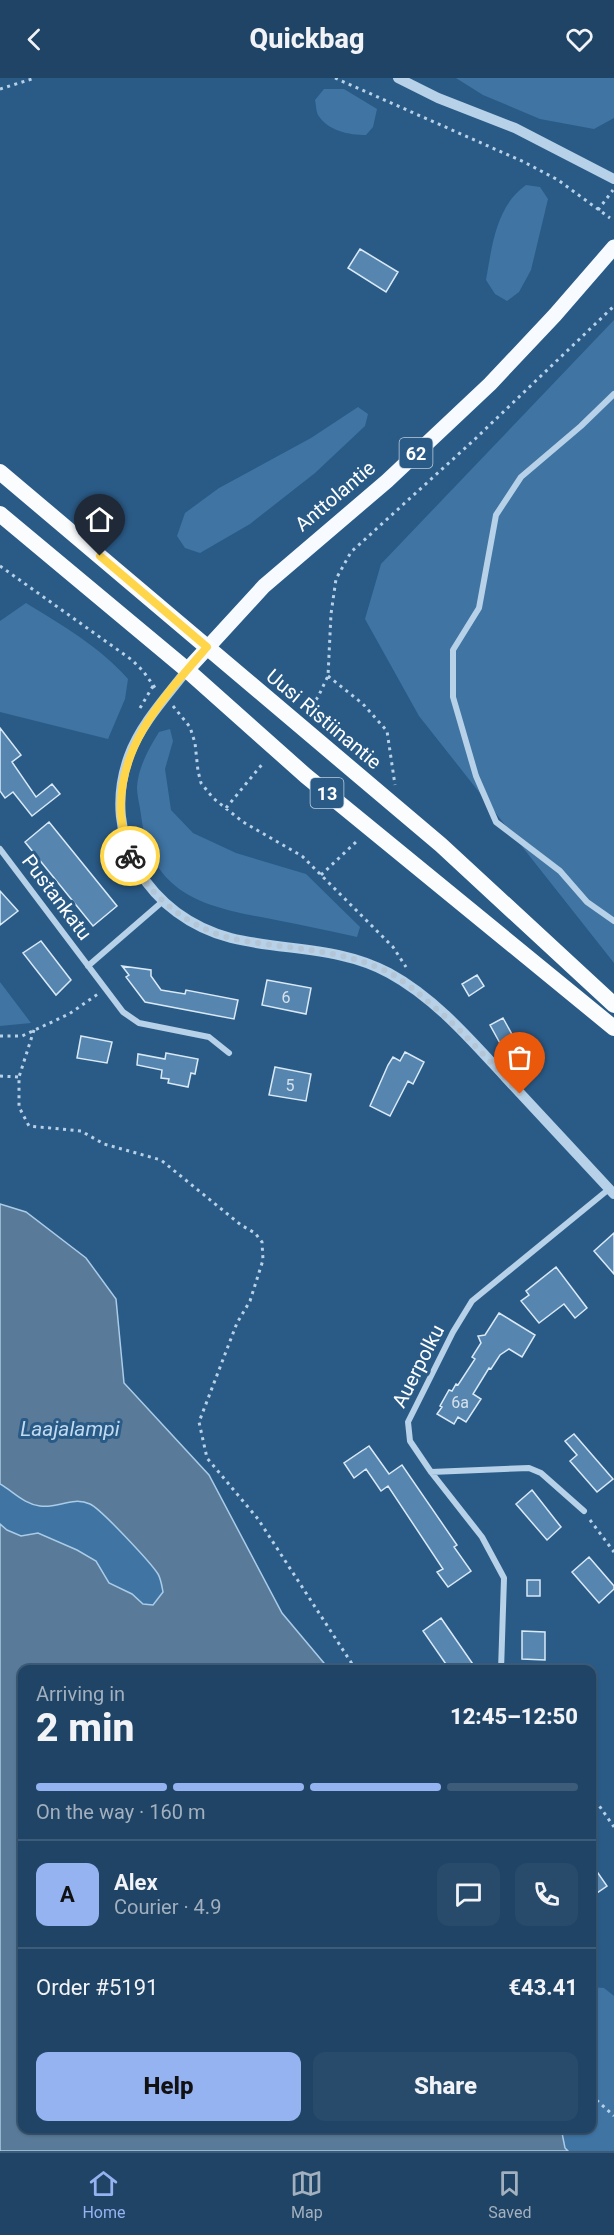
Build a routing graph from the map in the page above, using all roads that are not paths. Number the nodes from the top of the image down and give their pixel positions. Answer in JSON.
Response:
{"nodes":[{"id":1,"x":398,"y":78,"type":"edge"},
{"id":2,"x":614,"y":179,"type":"edge"},
{"id":3,"x":614,"y":247,"type":"edge"},
{"id":4,"x":614,"y":394,"type":"edge"},
{"id":5,"x":0,"y":472,"type":"edge"},
{"id":6,"x":0,"y":514,"type":"edge"},
{"id":7,"x":207,"y":647,"type":"junction"},
{"id":8,"x":187,"y":670,"type":"junction"},
{"id":9,"x":0,"y":849,"type":"edge"},
{"id":10,"x":162,"y":902,"type":"junction"},
{"id":11,"x":614,"y":921,"type":"edge"},
{"id":12,"x":88,"y":966,"type":"junction"},
{"id":13,"x":614,"y":1005,"type":"edge"},
{"id":14,"x":614,"y":1028,"type":"edge"},
{"id":15,"x":229,"y":1053,"type":"dead end"},
{"id":16,"x":611,"y":1191,"type":"edge"},
{"id":17,"x":431,"y":1472,"type":"junction"},
{"id":18,"x":584,"y":1511,"type":"road end"},
{"id":19,"x":501,"y":1665,"type":"edge"}],
"edges":[{"from":1,"to":2,"type":"street"},
{"from":3,"to":7,"type":"main road","name":"Anttolantie","number":"62"},
{"from":4,"to":11,"type":"street"},
{"from":5,"to":7,"type":"highway","name":"Uusi Ristiinantie","number":"13"},
{"from":6,"to":8,"type":"highway","number":"13"},
{"from":7,"to":8,"type":"main road","number":"62"},
{"from":7,"to":13,"type":"highway","name":"Uusi Ristiinantie","number":"13"},
{"from":8,"to":10,"type":"street"},
{"from":8,"to":14,"type":"highway","number":"13"},
{"from":9,"to":12,"type":"street","name":"Pustankatu"},
{"from":10,"to":12,"type":"street"},
{"from":10,"to":16,"type":"street"},
{"from":12,"to":15,"type":"street","name":"Pustankatu"},
{"from":16,"to":17,"type":"street","name":"Auerpolku"},
{"from":17,"to":18,"type":"street"},
{"from":17,"to":19,"type":"street","name":"Auerpolku"}]}
